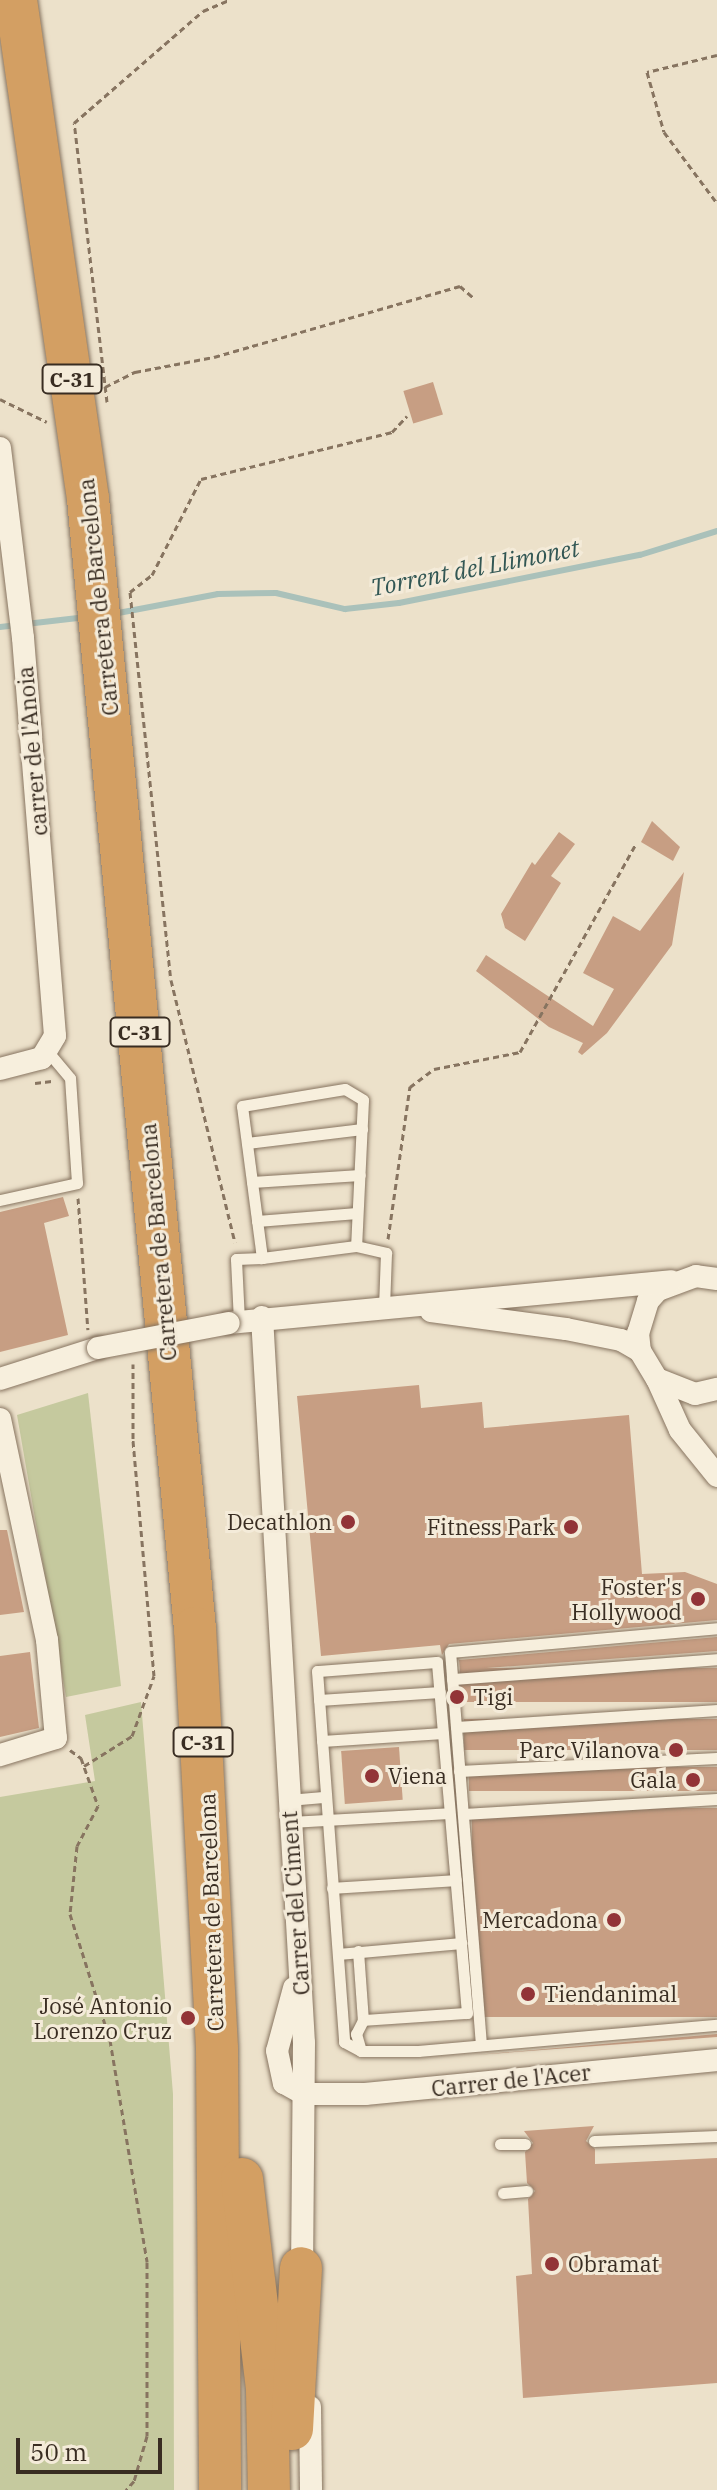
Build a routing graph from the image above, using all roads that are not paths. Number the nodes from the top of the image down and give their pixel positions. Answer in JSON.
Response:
{"nodes":[{"id":1,"x":16,"y":0,"type":"edge"},
{"id":2,"x":0,"y":448,"type":"edge"},
{"id":3,"x":10,"y":608,"type":"edge"},
{"id":4,"x":48,"y":1052,"type":"junction"},
{"id":5,"x":0,"y":1069,"type":"edge"},
{"id":6,"x":362,"y":1129,"type":"junction"},
{"id":7,"x":247,"y":1143,"type":"junction"},
{"id":8,"x":360,"y":1175,"type":"junction"},
{"id":9,"x":252,"y":1182,"type":"junction"},
{"id":10,"x":0,"y":1200,"type":"edge"},
{"id":11,"x":357,"y":1213,"type":"junction"},
{"id":12,"x":257,"y":1221,"type":"junction"},
{"id":13,"x":356,"y":1246,"type":"junction"},
{"id":14,"x":262,"y":1258,"type":"junction"},
{"id":15,"x":717,"y":1279,"type":"edge"},
{"id":16,"x":671,"y":1281,"type":"junction"},
{"id":17,"x":389,"y":1306,"type":"junction"},
{"id":18,"x":262,"y":1317,"type":"junction"},
{"id":19,"x":234,"y":1322,"type":"junction"},
{"id":20,"x":640,"y":1351,"type":"junction"},
{"id":21,"x":0,"y":1379,"type":"edge"},
{"id":22,"x":657,"y":1379,"type":"junction"},
{"id":23,"x":717,"y":1389,"type":"edge"},
{"id":24,"x":0,"y":1419,"type":"edge"},
{"id":25,"x":717,"y":1476,"type":"edge"},
{"id":26,"x":10,"y":1507,"type":"edge"},
{"id":27,"x":717,"y":1628,"type":"edge"},
{"id":28,"x":717,"y":1659,"type":"edge"},
{"id":29,"x":452,"y":1679,"type":"junction"},
{"id":30,"x":440,"y":1692,"type":"junction"},
{"id":31,"x":319,"y":1700,"type":"junction"},
{"id":32,"x":717,"y":1710,"type":"edge"},
{"id":33,"x":456,"y":1727,"type":"junction"},
{"id":34,"x":443,"y":1733,"type":"junction"},
{"id":35,"x":322,"y":1741,"type":"junction"},
{"id":36,"x":0,"y":1755,"type":"edge"},
{"id":37,"x":717,"y":1758,"type":"edge"},
{"id":38,"x":459,"y":1771,"type":"junction"},
{"id":39,"x":326,"y":1797,"type":"junction"},
{"id":40,"x":717,"y":1799,"type":"edge"},
{"id":41,"x":288,"y":1800,"type":"junction"},
{"id":42,"x":449,"y":1813,"type":"junction"},
{"id":43,"x":463,"y":1814,"type":"junction"},
{"id":44,"x":328,"y":1821,"type":"junction"},
{"id":45,"x":290,"y":1823,"type":"junction"},
{"id":46,"x":456,"y":1880,"type":"junction"},
{"id":47,"x":332,"y":1888,"type":"junction"},
{"id":48,"x":462,"y":1943,"type":"junction"},
{"id":49,"x":358,"y":1951,"type":"junction"},
{"id":50,"x":338,"y":1954,"type":"junction"},
{"id":51,"x":363,"y":2020,"type":"junction"},
{"id":52,"x":717,"y":2025,"type":"edge"},
{"id":53,"x":481,"y":2045,"type":"junction"},
{"id":54,"x":217,"y":2049,"type":"junction"},
{"id":55,"x":361,"y":2051,"type":"junction"},
{"id":56,"x":717,"y":2060,"type":"edge"},
{"id":57,"x":304,"y":2094,"type":"junction"},
{"id":58,"x":717,"y":2136,"type":"edge"},
{"id":59,"x":594,"y":2141,"type":"dead end"},
{"id":60,"x":500,"y":2144,"type":"dead end"},
{"id":61,"x":525,"y":2144,"type":"dead end"},
{"id":62,"x":527,"y":2191,"type":"dead end"},
{"id":63,"x":503,"y":2193,"type":"dead end"},
{"id":64,"x":301,"y":2268,"type":"junction"},
{"id":65,"x":220,"y":2490,"type":"edge"},
{"id":66,"x":269,"y":2490,"type":"edge"},
{"id":67,"x":284,"y":2490,"type":"edge"},
{"id":68,"x":311,"y":2490,"type":"edge"}],
"edges":[{"from":1,"to":54,"type":"highway","name":"Carretera de Barcelona","number":"C-31"},
{"from":2,"to":3,"type":"street","name":"carrer de l'Anoia"},
{"from":3,"to":4,"type":"street","name":"carrer de l'Anoia"},
{"from":4,"to":5,"type":"street"},
{"from":4,"to":10,"type":"lane"},
{"from":6,"to":7,"type":"lane"},
{"from":6,"to":7,"type":"lane"},
{"from":6,"to":8,"type":"lane"},
{"from":7,"to":9,"type":"lane"},
{"from":8,"to":9,"type":"lane"},
{"from":8,"to":11,"type":"lane"},
{"from":9,"to":12,"type":"lane"},
{"from":11,"to":12,"type":"lane"},
{"from":11,"to":13,"type":"lane"},
{"from":12,"to":14,"type":"lane"},
{"from":13,"to":14,"type":"lane"},
{"from":13,"to":17,"type":"lane"},
{"from":14,"to":19,"type":"lane"},
{"from":15,"to":16,"type":"street"},
{"from":16,"to":17,"type":"street"},
{"from":16,"to":20,"type":"street"},
{"from":17,"to":18,"type":"street"},
{"from":17,"to":20,"type":"street"},
{"from":18,"to":19,"type":"street"},
{"from":18,"to":41,"type":"street","name":"Carrer del Ciment"},
{"from":19,"to":21,"type":"street","bridge":true},
{"from":20,"to":22,"type":"street"},
{"from":22,"to":23,"type":"street"},
{"from":22,"to":25,"type":"street"},
{"from":24,"to":26,"type":"street"},
{"from":26,"to":36,"type":"street"},
{"from":27,"to":29,"type":"lane"},
{"from":28,"to":29,"type":"lane"},
{"from":29,"to":33,"type":"lane"},
{"from":30,"to":31,"type":"lane"},
{"from":30,"to":31,"type":"lane"},
{"from":30,"to":34,"type":"lane"},
{"from":31,"to":35,"type":"lane"},
{"from":32,"to":33,"type":"lane"},
{"from":33,"to":38,"type":"lane"},
{"from":34,"to":35,"type":"lane"},
{"from":34,"to":42,"type":"lane"},
{"from":35,"to":39,"type":"lane"},
{"from":37,"to":38,"type":"lane"},
{"from":38,"to":43,"type":"lane"},
{"from":39,"to":41,"type":"lane"},
{"from":39,"to":44,"type":"lane"},
{"from":40,"to":43,"type":"lane"},
{"from":41,"to":45,"type":"street","name":"Carrer del Ciment"},
{"from":42,"to":44,"type":"lane"},
{"from":42,"to":46,"type":"lane"},
{"from":43,"to":53,"type":"lane"},
{"from":44,"to":45,"type":"lane"},
{"from":44,"to":47,"type":"lane"},
{"from":45,"to":57,"type":"street","name":"Carrer del Ciment"},
{"from":46,"to":47,"type":"lane"},
{"from":46,"to":48,"type":"lane"},
{"from":47,"to":50,"type":"lane"},
{"from":48,"to":49,"type":"lane"},
{"from":48,"to":51,"type":"lane"},
{"from":49,"to":50,"type":"lane"},
{"from":49,"to":51,"type":"lane"},
{"from":50,"to":55,"type":"lane"},
{"from":51,"to":55,"type":"lane"},
{"from":52,"to":53,"type":"lane"},
{"from":53,"to":55,"type":"lane"},
{"from":54,"to":65,"type":"highway","name":"Carretera de Barcelona","number":"C-31"},
{"from":54,"to":66,"type":"highway"},
{"from":56,"to":57,"type":"street","name":"Carrer de l'Acer"},
{"from":57,"to":64,"type":"street"},
{"from":58,"to":59,"type":"lane"},
{"from":60,"to":61,"type":"lane"},
{"from":62,"to":63,"type":"lane"},
{"from":64,"to":67,"type":"highway"},
{"from":64,"to":68,"type":"street"}]}
